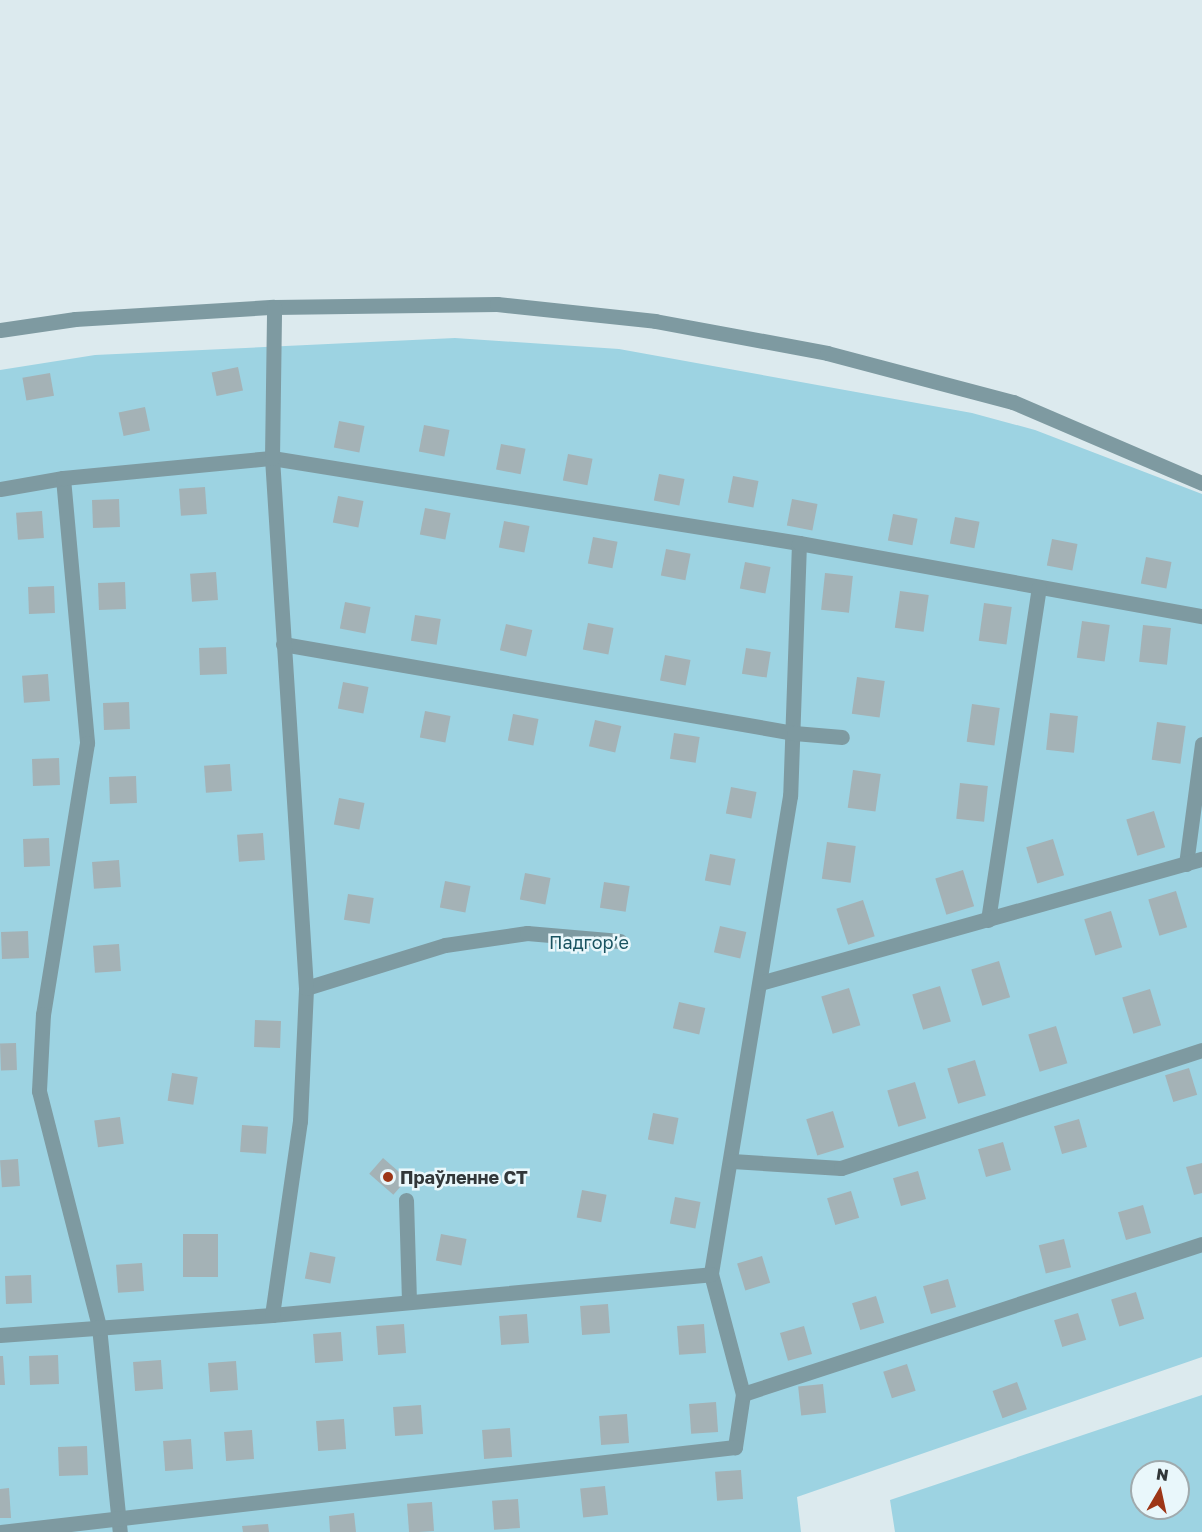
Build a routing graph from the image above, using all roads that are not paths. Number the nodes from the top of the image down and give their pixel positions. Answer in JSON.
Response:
{"nodes":[{"id":1,"x":274,"y":307,"type":"junction"},
{"id":2,"x":0,"y":330,"type":"edge"},
{"id":3,"x":272,"y":458,"type":"junction"},
{"id":4,"x":63,"y":478,"type":"junction"},
{"id":5,"x":1202,"y":483,"type":"edge"},
{"id":6,"x":0,"y":489,"type":"edge"},
{"id":7,"x":799,"y":543,"type":"junction"},
{"id":8,"x":1039,"y":588,"type":"junction"},
{"id":9,"x":1202,"y":616,"type":"edge"},
{"id":10,"x":283,"y":644,"type":"junction"},
{"id":11,"x":794,"y":733,"type":"junction"},
{"id":12,"x":842,"y":737,"type":"dead end"},
{"id":13,"x":1202,"y":744,"type":"edge"},
{"id":14,"x":1202,"y":859,"type":"edge"},
{"id":15,"x":1186,"y":864,"type":"junction"},
{"id":16,"x":988,"y":920,"type":"junction"},
{"id":17,"x":620,"y":941,"type":"dead end"},
{"id":18,"x":760,"y":983,"type":"junction"},
{"id":19,"x":306,"y":988,"type":"junction"},
{"id":20,"x":1202,"y":1050,"type":"edge"},
{"id":21,"x":732,"y":1161,"type":"junction"},
{"id":22,"x":406,"y":1200,"type":"dead end"},
{"id":23,"x":1202,"y":1244,"type":"edge"},
{"id":24,"x":711,"y":1274,"type":"junction"},
{"id":25,"x":409,"y":1302,"type":"junction"},
{"id":26,"x":272,"y":1315,"type":"junction"},
{"id":27,"x":99,"y":1327,"type":"junction"},
{"id":28,"x":0,"y":1335,"type":"edge"},
{"id":29,"x":743,"y":1395,"type":"junction"},
{"id":30,"x":119,"y":1525,"type":"edge"},
{"id":31,"x":1,"y":1532,"type":"edge"}],
"edges":[{"from":1,"to":2,"type":"street"},
{"from":1,"to":3,"type":"street"},
{"from":1,"to":5,"type":"street"},
{"from":3,"to":4,"type":"street"},
{"from":3,"to":7,"type":"street"},
{"from":3,"to":10,"type":"street"},
{"from":4,"to":6,"type":"street"},
{"from":4,"to":27,"type":"street"},
{"from":7,"to":8,"type":"street"},
{"from":7,"to":11,"type":"street"},
{"from":8,"to":9,"type":"street"},
{"from":8,"to":16,"type":"street"},
{"from":10,"to":11,"type":"street"},
{"from":10,"to":19,"type":"street"},
{"from":11,"to":12,"type":"street"},
{"from":11,"to":18,"type":"street"},
{"from":13,"to":15,"type":"street"},
{"from":14,"to":15,"type":"street"},
{"from":15,"to":16,"type":"street"},
{"from":16,"to":18,"type":"street"},
{"from":17,"to":19,"type":"street"},
{"from":18,"to":21,"type":"street"},
{"from":19,"to":26,"type":"street"},
{"from":20,"to":21,"type":"street"},
{"from":21,"to":24,"type":"street"},
{"from":22,"to":25,"type":"street"},
{"from":23,"to":29,"type":"street"},
{"from":24,"to":25,"type":"street"},
{"from":24,"to":29,"type":"street"},
{"from":25,"to":26,"type":"street"},
{"from":26,"to":27,"type":"street"},
{"from":27,"to":28,"type":"street"},
{"from":27,"to":30,"type":"street"},
{"from":29,"to":30,"type":"street"},
{"from":30,"to":31,"type":"street"}]}
